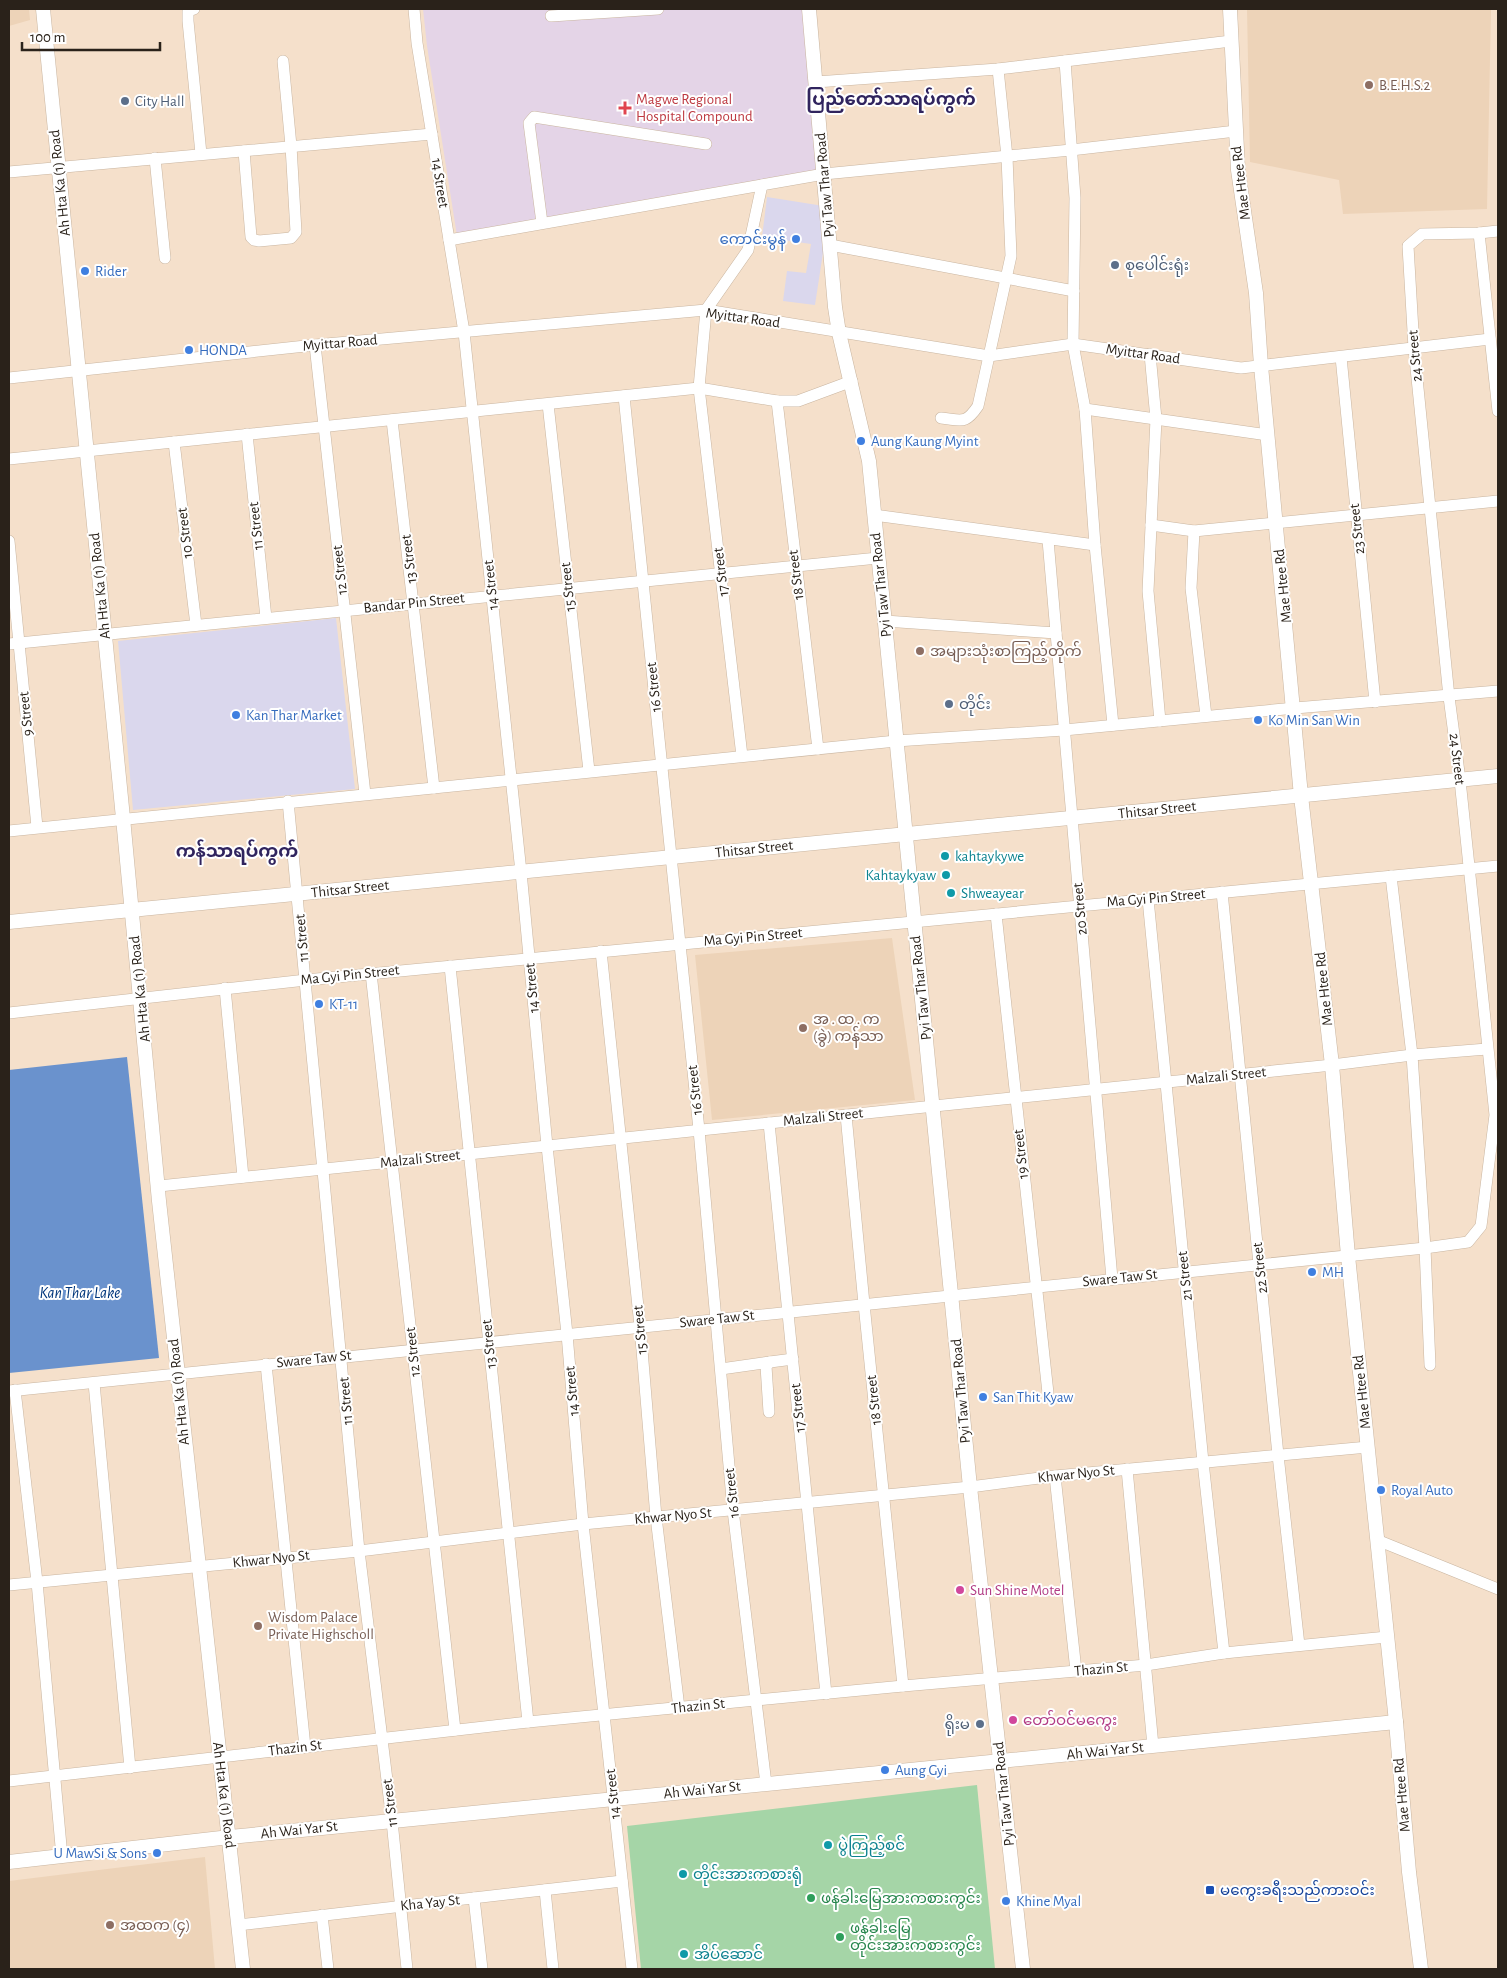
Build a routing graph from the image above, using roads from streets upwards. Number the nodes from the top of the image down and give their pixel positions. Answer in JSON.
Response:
{"nodes":[{"id":1,"x":43,"y":9,"type":"edge"},
{"id":2,"x":194,"y":9,"type":"edge"},
{"id":3,"x":414,"y":9,"type":"edge"},
{"id":4,"x":658,"y":9,"type":"edge"},
{"id":5,"x":809,"y":9,"type":"edge"},
{"id":6,"x":1230,"y":9,"type":"edge"},
{"id":7,"x":552,"y":16,"type":"dead end"},
{"id":8,"x":1231,"y":41,"type":"junction"},
{"id":9,"x":283,"y":61,"type":"dead end"},
{"id":10,"x":1065,"y":61,"type":"junction"},
{"id":11,"x":998,"y":69,"type":"junction"},
{"id":12,"x":816,"y":82,"type":"junction"},
{"id":13,"x":1236,"y":132,"type":"junction"},
{"id":14,"x":432,"y":134,"type":"junction"},
{"id":15,"x":706,"y":144,"type":"dead end"},
{"id":16,"x":291,"y":146,"type":"junction"},
{"id":17,"x":244,"y":150,"type":"junction"},
{"id":18,"x":1071,"y":150,"type":"junction"},
{"id":19,"x":201,"y":154,"type":"junction"},
{"id":20,"x":1007,"y":157,"type":"junction"},
{"id":21,"x":155,"y":158,"type":"junction"},
{"id":22,"x":58,"y":168,"type":"junction"},
{"id":23,"x":9,"y":172,"type":"edge"},
{"id":24,"x":824,"y":174,"type":"junction"},
{"id":25,"x":762,"y":185,"type":"junction"},
{"id":26,"x":542,"y":223,"type":"junction"},
{"id":27,"x":1498,"y":231,"type":"edge"},
{"id":28,"x":1479,"y":233,"type":"junction"},
{"id":29,"x":449,"y":240,"type":"junction"},
{"id":30,"x":830,"y":245,"type":"junction"},
{"id":31,"x":165,"y":258,"type":"dead end"},
{"id":32,"x":1007,"y":278,"type":"junction"},
{"id":33,"x":1074,"y":291,"type":"junction"},
{"id":34,"x":706,"y":310,"type":"junction"},
{"id":35,"x":1493,"y":310,"type":"edge"},
{"id":36,"x":464,"y":332,"type":"junction"},
{"id":37,"x":840,"y":333,"type":"junction"},
{"id":38,"x":1490,"y":339,"type":"junction"},
{"id":39,"x":1073,"y":344,"type":"junction"},
{"id":40,"x":315,"y":345,"type":"junction"},
{"id":41,"x":1414,"y":348,"type":"junction"},
{"id":42,"x":1150,"y":354,"type":"junction"},
{"id":43,"x":989,"y":356,"type":"junction"},
{"id":44,"x":1341,"y":357,"type":"junction"},
{"id":45,"x":1262,"y":366,"type":"junction"},
{"id":46,"x":78,"y":371,"type":"junction"},
{"id":47,"x":9,"y":378,"type":"edge"},
{"id":48,"x":852,"y":381,"type":"junction"},
{"id":49,"x":699,"y":388,"type":"junction"},
{"id":50,"x":624,"y":396,"type":"junction"},
{"id":51,"x":777,"y":401,"type":"junction"},
{"id":52,"x":548,"y":404,"type":"junction"},
{"id":53,"x":1085,"y":409,"type":"junction"},
{"id":54,"x":1498,"y":410,"type":"edge"},
{"id":55,"x":473,"y":411,"type":"junction"},
{"id":56,"x":941,"y":418,"type":"dead end"},
{"id":57,"x":1156,"y":419,"type":"junction"},
{"id":58,"x":392,"y":420,"type":"junction"},
{"id":59,"x":324,"y":426,"type":"junction"},
{"id":60,"x":246,"y":434,"type":"junction"},
{"id":61,"x":1268,"y":435,"type":"junction"},
{"id":62,"x":174,"y":442,"type":"junction"},
{"id":63,"x":87,"y":451,"type":"junction"},
{"id":64,"x":9,"y":460,"type":"edge"},
{"id":65,"x":1498,"y":501,"type":"edge"},
{"id":66,"x":1431,"y":508,"type":"junction"},
{"id":67,"x":874,"y":515,"type":"junction"},
{"id":68,"x":1356,"y":516,"type":"junction"},
{"id":69,"x":1277,"y":524,"type":"junction"},
{"id":70,"x":1151,"y":525,"type":"junction"},
{"id":71,"x":1194,"y":531,"type":"junction"},
{"id":72,"x":1048,"y":540,"type":"junction"},
{"id":73,"x":9,"y":541,"type":"edge"},
{"id":74,"x":1095,"y":545,"type":"junction"},
{"id":75,"x":878,"y":558,"type":"junction"},
{"id":76,"x":795,"y":566,"type":"junction"},
{"id":77,"x":721,"y":573,"type":"junction"},
{"id":78,"x":643,"y":581,"type":"junction"},
{"id":79,"x":568,"y":588,"type":"junction"},
{"id":80,"x":492,"y":595,"type":"junction"},
{"id":81,"x":414,"y":603,"type":"junction"},
{"id":82,"x":344,"y":610,"type":"junction"},
{"id":83,"x":266,"y":618,"type":"junction"},
{"id":84,"x":884,"y":621,"type":"junction"},
{"id":85,"x":196,"y":625,"type":"junction"},
{"id":86,"x":1056,"y":633,"type":"junction"},
{"id":87,"x":105,"y":634,"type":"junction"},
{"id":88,"x":14,"y":643,"type":"edge"},
{"id":89,"x":1498,"y":692,"type":"edge"},
{"id":90,"x":1449,"y":697,"type":"junction"},
{"id":91,"x":1374,"y":702,"type":"junction"},
{"id":92,"x":1295,"y":708,"type":"junction"},
{"id":93,"x":1206,"y":716,"type":"junction"},
{"id":94,"x":1160,"y":721,"type":"junction"},
{"id":95,"x":1113,"y":726,"type":"junction"},
{"id":96,"x":1064,"y":730,"type":"junction"},
{"id":97,"x":896,"y":741,"type":"junction"},
{"id":98,"x":818,"y":749,"type":"junction"},
{"id":99,"x":742,"y":756,"type":"junction"},
{"id":100,"x":662,"y":764,"type":"junction"},
{"id":101,"x":589,"y":771,"type":"junction"},
{"id":102,"x":1498,"y":776,"type":"edge"},
{"id":103,"x":1460,"y":780,"type":"junction"},
{"id":104,"x":512,"y":781,"type":"junction"},
{"id":105,"x":434,"y":788,"type":"junction"},
{"id":106,"x":365,"y":794,"type":"junction"},
{"id":107,"x":1301,"y":796,"type":"junction"},
{"id":108,"x":288,"y":801,"type":"junction"},
{"id":109,"x":124,"y":818,"type":"junction"},
{"id":110,"x":1072,"y":818,"type":"junction"},
{"id":111,"x":38,"y":827,"type":"junction"},
{"id":112,"x":9,"y":830,"type":"edge"},
{"id":113,"x":906,"y":834,"type":"junction"},
{"id":114,"x":671,"y":857,"type":"junction"},
{"id":115,"x":1498,"y":866,"type":"edge"},
{"id":116,"x":1469,"y":868,"type":"junction"},
{"id":117,"x":521,"y":872,"type":"junction"},
{"id":118,"x":1390,"y":876,"type":"junction"},
{"id":119,"x":1313,"y":883,"type":"junction"},
{"id":120,"x":1222,"y":892,"type":"junction"},
{"id":121,"x":297,"y":894,"type":"junction"},
{"id":122,"x":1148,"y":899,"type":"junction"},
{"id":123,"x":1080,"y":906,"type":"junction"},
{"id":124,"x":132,"y":910,"type":"junction"},
{"id":125,"x":996,"y":914,"type":"junction"},
{"id":126,"x":914,"y":921,"type":"junction"},
{"id":127,"x":9,"y":922,"type":"edge"},
{"id":128,"x":680,"y":944,"type":"junction"},
{"id":129,"x":602,"y":951,"type":"junction"},
{"id":130,"x":530,"y":958,"type":"junction"},
{"id":131,"x":450,"y":966,"type":"junction"},
{"id":132,"x":371,"y":973,"type":"junction"},
{"id":133,"x":306,"y":980,"type":"junction"},
{"id":134,"x":225,"y":988,"type":"junction"},
{"id":135,"x":141,"y":997,"type":"junction"},
{"id":136,"x":9,"y":1013,"type":"edge"},
{"id":137,"x":1487,"y":1049,"type":"junction"},
{"id":138,"x":1412,"y":1055,"type":"junction"},
{"id":139,"x":1332,"y":1065,"type":"junction"},
{"id":140,"x":1240,"y":1074,"type":"junction"},
{"id":141,"x":1166,"y":1082,"type":"junction"},
{"id":142,"x":1096,"y":1089,"type":"junction"},
{"id":143,"x":1016,"y":1098,"type":"junction"},
{"id":144,"x":933,"y":1106,"type":"junction"},
{"id":145,"x":846,"y":1115,"type":"junction"},
{"id":146,"x":769,"y":1123,"type":"junction"},
{"id":147,"x":699,"y":1130,"type":"junction"},
{"id":148,"x":621,"y":1138,"type":"junction"},
{"id":149,"x":547,"y":1146,"type":"junction"},
{"id":150,"x":470,"y":1154,"type":"junction"},
{"id":151,"x":392,"y":1162,"type":"junction"},
{"id":152,"x":324,"y":1168,"type":"junction"},
{"id":153,"x":243,"y":1177,"type":"junction"},
{"id":154,"x":159,"y":1186,"type":"junction"},
{"id":155,"x":1425,"y":1248,"type":"junction"},
{"id":156,"x":1348,"y":1256,"type":"junction"},
{"id":157,"x":1260,"y":1264,"type":"junction"},
{"id":158,"x":1185,"y":1272,"type":"junction"},
{"id":159,"x":1112,"y":1279,"type":"junction"},
{"id":160,"x":1036,"y":1287,"type":"junction"},
{"id":161,"x":952,"y":1295,"type":"junction"},
{"id":162,"x":864,"y":1304,"type":"junction"},
{"id":163,"x":789,"y":1312,"type":"junction"},
{"id":164,"x":716,"y":1318,"type":"junction"},
{"id":165,"x":640,"y":1326,"type":"junction"},
{"id":166,"x":567,"y":1334,"type":"junction"},
{"id":167,"x":489,"y":1342,"type":"junction"},
{"id":168,"x":413,"y":1349,"type":"junction"},
{"id":169,"x":342,"y":1356,"type":"junction"},
{"id":170,"x":793,"y":1359,"type":"junction"},
{"id":171,"x":770,"y":1362,"type":"junction"},
{"id":172,"x":266,"y":1364,"type":"junction"},
{"id":173,"x":1430,"y":1365,"type":"dead end"},
{"id":174,"x":721,"y":1370,"type":"junction"},
{"id":175,"x":177,"y":1373,"type":"junction"},
{"id":176,"x":94,"y":1383,"type":"junction"},
{"id":177,"x":12,"y":1390,"type":"edge"},
{"id":178,"x":1048,"y":1393,"type":"dead end"},
{"id":179,"x":769,"y":1412,"type":"dead end"},
{"id":180,"x":1368,"y":1447,"type":"junction"},
{"id":181,"x":1278,"y":1455,"type":"junction"},
{"id":182,"x":1203,"y":1462,"type":"junction"},
{"id":183,"x":1127,"y":1469,"type":"junction"},
{"id":184,"x":1055,"y":1476,"type":"junction"},
{"id":185,"x":970,"y":1487,"type":"junction"},
{"id":186,"x":884,"y":1494,"type":"junction"},
{"id":187,"x":808,"y":1503,"type":"junction"},
{"id":188,"x":733,"y":1510,"type":"junction"},
{"id":189,"x":656,"y":1517,"type":"junction"},
{"id":190,"x":584,"y":1524,"type":"junction"},
{"id":191,"x":509,"y":1533,"type":"junction"},
{"id":192,"x":1377,"y":1540,"type":"junction"},
{"id":193,"x":433,"y":1542,"type":"junction"},
{"id":194,"x":359,"y":1551,"type":"junction"},
{"id":195,"x":285,"y":1557,"type":"junction"},
{"id":196,"x":198,"y":1567,"type":"junction"},
{"id":197,"x":112,"y":1575,"type":"junction"},
{"id":198,"x":37,"y":1582,"type":"junction"},
{"id":199,"x":9,"y":1585,"type":"edge"},
{"id":200,"x":1498,"y":1589,"type":"edge"},
{"id":201,"x":1387,"y":1637,"type":"junction"},
{"id":202,"x":1299,"y":1645,"type":"junction"},
{"id":203,"x":1224,"y":1653,"type":"junction"},
{"id":204,"x":1146,"y":1665,"type":"junction"},
{"id":205,"x":1076,"y":1672,"type":"junction"},
{"id":206,"x":991,"y":1678,"type":"junction"},
{"id":207,"x":903,"y":1686,"type":"junction"},
{"id":208,"x":826,"y":1694,"type":"junction"},
{"id":209,"x":756,"y":1700,"type":"junction"},
{"id":210,"x":679,"y":1708,"type":"junction"},
{"id":211,"x":604,"y":1716,"type":"junction"},
{"id":212,"x":528,"y":1722,"type":"junction"},
{"id":213,"x":1396,"y":1722,"type":"junction"},
{"id":214,"x":455,"y":1730,"type":"junction"},
{"id":215,"x":382,"y":1738,"type":"junction"},
{"id":216,"x":1153,"y":1746,"type":"junction"},
{"id":217,"x":305,"y":1747,"type":"junction"},
{"id":218,"x":219,"y":1758,"type":"junction"},
{"id":219,"x":1001,"y":1761,"type":"junction"},
{"id":220,"x":130,"y":1768,"type":"junction"},
{"id":221,"x":54,"y":1776,"type":"junction"},
{"id":222,"x":9,"y":1781,"type":"edge"},
{"id":223,"x":766,"y":1784,"type":"junction"},
{"id":224,"x":614,"y":1799,"type":"junction"},
{"id":225,"x":392,"y":1821,"type":"junction"},
{"id":226,"x":230,"y":1837,"type":"junction"},
{"id":227,"x":62,"y":1857,"type":"junction"},
{"id":228,"x":9,"y":1862,"type":"edge"},
{"id":229,"x":622,"y":1881,"type":"junction"},
{"id":230,"x":545,"y":1890,"type":"junction"},
{"id":231,"x":474,"y":1898,"type":"junction"},
{"id":232,"x":400,"y":1906,"type":"junction"},
{"id":233,"x":322,"y":1915,"type":"junction"},
{"id":234,"x":238,"y":1925,"type":"junction"},
{"id":235,"x":243,"y":1969,"type":"edge"},
{"id":236,"x":328,"y":1969,"type":"edge"},
{"id":237,"x":406,"y":1969,"type":"edge"},
{"id":238,"x":482,"y":1969,"type":"edge"},
{"id":239,"x":553,"y":1969,"type":"edge"},
{"id":240,"x":632,"y":1969,"type":"edge"},
{"id":241,"x":1023,"y":1969,"type":"edge"},
{"id":242,"x":1420,"y":1969,"type":"edge"}],
"edges":[{"from":1,"to":22,"type":"street","name":"Ah Hta Ka (1) Road"},
{"from":2,"to":19,"type":"street"},
{"from":3,"to":14,"type":"street","name":"14 Street"},
{"from":4,"to":7,"type":"street"},
{"from":5,"to":12,"type":"street","name":"Pyi Taw Thar Road"},
{"from":6,"to":8,"type":"street","name":"Mae Htee Rd"},
{"from":8,"to":10,"type":"street"},
{"from":8,"to":13,"type":"street","name":"Mae Htee Rd"},
{"from":9,"to":16,"type":"street"},
{"from":10,"to":11,"type":"street"},
{"from":10,"to":18,"type":"street"},
{"from":11,"to":12,"type":"street"},
{"from":11,"to":20,"type":"street"},
{"from":12,"to":24,"type":"street","name":"Pyi Taw Thar Road"},
{"from":13,"to":18,"type":"street"},
{"from":13,"to":45,"type":"street","name":"Mae Htee Rd"},
{"from":14,"to":16,"type":"street"},
{"from":14,"to":29,"type":"street","name":"14 Street"},
{"from":15,"to":26,"type":"street"},
{"from":16,"to":17,"type":"street"},
{"from":16,"to":17,"type":"street"},
{"from":17,"to":19,"type":"street"},
{"from":18,"to":20,"type":"street"},
{"from":18,"to":33,"type":"street"},
{"from":19,"to":21,"type":"street"},
{"from":20,"to":24,"type":"street"},
{"from":20,"to":32,"type":"street"},
{"from":21,"to":22,"type":"street"},
{"from":21,"to":31,"type":"street"},
{"from":22,"to":23,"type":"street"},
{"from":22,"to":46,"type":"street","name":"Ah Hta Ka (1) Road"},
{"from":24,"to":25,"type":"street"},
{"from":24,"to":30,"type":"street","name":"Pyi Taw Thar Road"},
{"from":25,"to":26,"type":"street"},
{"from":25,"to":34,"type":"street"},
{"from":26,"to":29,"type":"street"},
{"from":27,"to":28,"type":"street"},
{"from":28,"to":35,"type":"street"},
{"from":28,"to":41,"type":"street","name":"24 Street"},
{"from":29,"to":36,"type":"street","name":"14 Street"},
{"from":30,"to":32,"type":"street"},
{"from":30,"to":37,"type":"street","name":"Pyi Taw Thar Road"},
{"from":32,"to":33,"type":"street"},
{"from":32,"to":43,"type":"street"},
{"from":33,"to":39,"type":"street"},
{"from":34,"to":36,"type":"street","name":"Myittar Road"},
{"from":34,"to":37,"type":"street","name":"Myittar Road"},
{"from":34,"to":49,"type":"street","name":"17 Street"},
{"from":35,"to":38,"type":"street"},
{"from":36,"to":40,"type":"street","name":"Myittar Road"},
{"from":36,"to":55,"type":"street","name":"14 Street"},
{"from":37,"to":43,"type":"street","name":"Myittar Road"},
{"from":37,"to":48,"type":"street","name":"Pyi Taw Thar Road"},
{"from":38,"to":41,"type":"street","name":"Myittar Road"},
{"from":38,"to":54,"type":"street"},
{"from":39,"to":42,"type":"street","name":"Myittar Road"},
{"from":39,"to":43,"type":"street","name":"Myittar Road"},
{"from":39,"to":53,"type":"street"},
{"from":40,"to":46,"type":"street","name":"Myittar Road"},
{"from":40,"to":59,"type":"street","name":"12 Street"},
{"from":41,"to":44,"type":"street","name":"Myittar Road"},
{"from":41,"to":66,"type":"street","name":"24 Street"},
{"from":42,"to":45,"type":"street","name":"Myittar Road"},
{"from":42,"to":57,"type":"street"},
{"from":43,"to":56,"type":"street"},
{"from":44,"to":45,"type":"street","name":"Myittar Road"},
{"from":44,"to":68,"type":"street","name":"23 Street"},
{"from":45,"to":61,"type":"street","name":"Mae Htee Rd"},
{"from":46,"to":47,"type":"street","name":"Myittar Road"},
{"from":46,"to":63,"type":"street","name":"Ah Hta Ka (1) Road"},
{"from":48,"to":51,"type":"street"},
{"from":48,"to":67,"type":"street","name":"Pyi Taw Thar Road"},
{"from":49,"to":50,"type":"street"},
{"from":49,"to":51,"type":"street"},
{"from":49,"to":77,"type":"street","name":"17 Street"},
{"from":50,"to":52,"type":"street"},
{"from":50,"to":78,"type":"street","name":"16 Street"},
{"from":51,"to":76,"type":"street","name":"18 Street"},
{"from":52,"to":55,"type":"street"},
{"from":52,"to":79,"type":"street","name":"15 Street"},
{"from":53,"to":57,"type":"street"},
{"from":53,"to":74,"type":"street"},
{"from":55,"to":58,"type":"street"},
{"from":55,"to":80,"type":"street","name":"14 Street"},
{"from":57,"to":61,"type":"street"},
{"from":57,"to":70,"type":"street"},
{"from":58,"to":59,"type":"street"},
{"from":58,"to":81,"type":"street","name":"13 Street"},
{"from":59,"to":60,"type":"street"},
{"from":59,"to":82,"type":"street","name":"12 Street"},
{"from":60,"to":62,"type":"street"},
{"from":60,"to":83,"type":"street","name":"11 Street"},
{"from":61,"to":69,"type":"street","name":"Mae Htee Rd"},
{"from":62,"to":63,"type":"street"},
{"from":62,"to":85,"type":"street","name":"10 Street"},
{"from":63,"to":64,"type":"street"},
{"from":63,"to":87,"type":"street","name":"Ah Hta Ka (1) Road"},
{"from":65,"to":66,"type":"street"},
{"from":66,"to":68,"type":"street"},
{"from":66,"to":90,"type":"street","name":"24 Street"},
{"from":67,"to":72,"type":"street"},
{"from":67,"to":75,"type":"street","name":"Pyi Taw Thar Road"},
{"from":68,"to":69,"type":"street"},
{"from":68,"to":91,"type":"street","name":"23 Street"},
{"from":69,"to":71,"type":"street"},
{"from":69,"to":92,"type":"street","name":"Mae Htee Rd"},
{"from":70,"to":71,"type":"street"},
{"from":70,"to":94,"type":"street"},
{"from":71,"to":93,"type":"street"},
{"from":72,"to":74,"type":"street"},
{"from":72,"to":86,"type":"street","name":"20 Street"},
{"from":73,"to":88,"type":"street","name":"9 Street"},
{"from":74,"to":95,"type":"street"},
{"from":75,"to":76,"type":"street","name":"Bandar Pin Street"},
{"from":75,"to":84,"type":"street","name":"Pyi Taw Thar Road"},
{"from":76,"to":77,"type":"street","name":"Bandar Pin Street"},
{"from":76,"to":98,"type":"street","name":"18 Street"},
{"from":77,"to":78,"type":"street","name":"Bandar Pin Street"},
{"from":77,"to":99,"type":"street","name":"17 Street"},
{"from":78,"to":79,"type":"street","name":"Bandar Pin Street"},
{"from":78,"to":100,"type":"street","name":"16 Street"},
{"from":79,"to":80,"type":"street","name":"Bandar Pin Street"},
{"from":79,"to":101,"type":"street","name":"15 Street"},
{"from":80,"to":81,"type":"street","name":"Bandar Pin Street"},
{"from":80,"to":104,"type":"street","name":"14 Street"},
{"from":81,"to":82,"type":"street","name":"Bandar Pin Street"},
{"from":81,"to":105,"type":"street","name":"13 Street"},
{"from":82,"to":83,"type":"street","name":"Bandar Pin Street"},
{"from":82,"to":106,"type":"street","name":"12 Street"},
{"from":83,"to":85,"type":"street","name":"Bandar Pin Street"},
{"from":84,"to":86,"type":"street"},
{"from":84,"to":97,"type":"street","name":"Pyi Taw Thar Road"},
{"from":85,"to":87,"type":"street","name":"Bandar Pin Street"},
{"from":86,"to":96,"type":"street","name":"20 Street"},
{"from":87,"to":88,"type":"street","name":"Bandar Pin Street"},
{"from":87,"to":109,"type":"street","name":"Ah Hta Ka (1) Road"},
{"from":88,"to":111,"type":"street","name":"9 Street"},
{"from":89,"to":90,"type":"street"},
{"from":90,"to":91,"type":"street"},
{"from":90,"to":103,"type":"street","name":"24 Street"},
{"from":91,"to":92,"type":"street"},
{"from":92,"to":93,"type":"street"},
{"from":92,"to":107,"type":"street","name":"Mae Htee Rd"},
{"from":93,"to":94,"type":"street"},
{"from":94,"to":95,"type":"street"},
{"from":95,"to":96,"type":"street"},
{"from":96,"to":97,"type":"street"},
{"from":96,"to":110,"type":"street","name":"20 Street"},
{"from":97,"to":98,"type":"street"},
{"from":97,"to":113,"type":"street","name":"Pyi Taw Thar Road"},
{"from":98,"to":99,"type":"street"},
{"from":99,"to":100,"type":"street"},
{"from":100,"to":101,"type":"street"},
{"from":100,"to":114,"type":"street","name":"16 Street"},
{"from":101,"to":104,"type":"street"},
{"from":102,"to":103,"type":"street","name":"Thitsar Street"},
{"from":103,"to":107,"type":"street","name":"Thitsar Street"},
{"from":103,"to":116,"type":"street","name":"24 Street"},
{"from":104,"to":105,"type":"street"},
{"from":104,"to":117,"type":"street","name":"14 Street"},
{"from":105,"to":106,"type":"street"},
{"from":106,"to":108,"type":"street"},
{"from":107,"to":110,"type":"street","name":"Thitsar Street"},
{"from":107,"to":119,"type":"street","name":"Mae Htee Rd"},
{"from":108,"to":109,"type":"street"},
{"from":108,"to":121,"type":"street","name":"11 Street"},
{"from":109,"to":111,"type":"street"},
{"from":109,"to":124,"type":"street","name":"Ah Hta Ka (1) Road"},
{"from":110,"to":113,"type":"street","name":"Thitsar Street"},
{"from":110,"to":123,"type":"street","name":"20 Street"},
{"from":111,"to":112,"type":"street"},
{"from":113,"to":114,"type":"street","name":"Thitsar Street"},
{"from":113,"to":126,"type":"street","name":"Pyi Taw Thar Road"},
{"from":114,"to":117,"type":"street","name":"Thitsar Street"},
{"from":114,"to":128,"type":"street","name":"16 Street"},
{"from":115,"to":116,"type":"street","name":"Ma Gyi Pin Street"},
{"from":116,"to":118,"type":"street","name":"Ma Gyi Pin Street"},
{"from":116,"to":137,"type":"street","name":"24 Street"},
{"from":117,"to":121,"type":"street","name":"Thitsar Street"},
{"from":117,"to":130,"type":"street","name":"14 Street"},
{"from":118,"to":119,"type":"street","name":"Ma Gyi Pin Street"},
{"from":118,"to":138,"type":"street"},
{"from":119,"to":120,"type":"street","name":"Ma Gyi Pin Street"},
{"from":119,"to":139,"type":"street","name":"Mae Htee Rd"},
{"from":120,"to":122,"type":"street","name":"Ma Gyi Pin Street"},
{"from":120,"to":140,"type":"street","name":"22 Street"},
{"from":121,"to":124,"type":"street","name":"Thitsar Street"},
{"from":121,"to":133,"type":"street","name":"11 Street"},
{"from":122,"to":123,"type":"street","name":"Ma Gyi Pin Street"},
{"from":122,"to":141,"type":"street","name":"21 Street"},
{"from":123,"to":125,"type":"street","name":"Ma Gyi Pin Street"},
{"from":123,"to":142,"type":"street","name":"20 Street"},
{"from":124,"to":127,"type":"street","name":"Thitsar Street"},
{"from":124,"to":135,"type":"street","name":"Ah Hta Ka (1) Road"},
{"from":125,"to":126,"type":"street","name":"Ma Gyi Pin Street"},
{"from":125,"to":143,"type":"street","name":"19 Street"},
{"from":126,"to":128,"type":"street","name":"Ma Gyi Pin Street"},
{"from":126,"to":144,"type":"street","name":"Pyi Taw Thar Road"},
{"from":128,"to":129,"type":"street","name":"Ma Gyi Pin Street"},
{"from":128,"to":147,"type":"street","name":"16 Street"},
{"from":129,"to":130,"type":"street","name":"Ma Gyi Pin Street"},
{"from":129,"to":148,"type":"street","name":"15 Street"},
{"from":130,"to":131,"type":"street","name":"Ma Gyi Pin Street"},
{"from":130,"to":149,"type":"street","name":"14 Street"},
{"from":131,"to":132,"type":"street","name":"Ma Gyi Pin Street"},
{"from":131,"to":150,"type":"street","name":"13 Street"},
{"from":132,"to":133,"type":"street","name":"Ma Gyi Pin Street"},
{"from":132,"to":151,"type":"street","name":"12 Street"},
{"from":133,"to":134,"type":"street","name":"Ma Gyi Pin Street"},
{"from":133,"to":152,"type":"street","name":"11 Street"},
{"from":134,"to":135,"type":"street","name":"Ma Gyi Pin Street"},
{"from":134,"to":153,"type":"street"},
{"from":135,"to":136,"type":"street","name":"Ma Gyi Pin Street"},
{"from":135,"to":154,"type":"street","name":"Ah Hta Ka (1) Road"},
{"from":137,"to":138,"type":"street","name":"Malzali Street"},
{"from":137,"to":155,"type":"street","name":"24 Street"},
{"from":138,"to":139,"type":"street","name":"Malzali Street"},
{"from":138,"to":155,"type":"street"},
{"from":139,"to":140,"type":"street","name":"Malzali Street"},
{"from":139,"to":156,"type":"street","name":"Mae Htee Rd"},
{"from":140,"to":141,"type":"street","name":"Malzali Street"},
{"from":140,"to":157,"type":"street","name":"22 Street"},
{"from":141,"to":142,"type":"street","name":"Malzali Street"},
{"from":141,"to":158,"type":"street","name":"21 Street"},
{"from":142,"to":143,"type":"street","name":"Malzali Street"},
{"from":142,"to":159,"type":"street","name":"20 Street"},
{"from":143,"to":144,"type":"street","name":"Malzali Street"},
{"from":143,"to":160,"type":"street","name":"19 Street"},
{"from":144,"to":145,"type":"street","name":"Malzali Street"},
{"from":144,"to":161,"type":"street","name":"Pyi Taw Thar Road"},
{"from":145,"to":146,"type":"street","name":"Malzali Street"},
{"from":145,"to":162,"type":"street","name":"18 Street"},
{"from":146,"to":147,"type":"street","name":"Malzali Street"},
{"from":146,"to":163,"type":"street","name":"17 Street"},
{"from":147,"to":148,"type":"street","name":"Malzali Street"},
{"from":147,"to":164,"type":"street","name":"16 Street"},
{"from":148,"to":149,"type":"street","name":"Malzali Street"},
{"from":148,"to":165,"type":"street","name":"15 Street"},
{"from":149,"to":150,"type":"street","name":"Malzali Street"},
{"from":149,"to":166,"type":"street","name":"14 Street"},
{"from":150,"to":151,"type":"street","name":"Malzali Street"},
{"from":150,"to":167,"type":"street","name":"13 Street"},
{"from":151,"to":152,"type":"street","name":"Malzali Street"},
{"from":151,"to":168,"type":"street","name":"12 Street"},
{"from":152,"to":153,"type":"street","name":"Malzali Street"},
{"from":152,"to":169,"type":"street","name":"11 Street"},
{"from":153,"to":154,"type":"street","name":"Malzali Street"},
{"from":154,"to":175,"type":"street","name":"Ah Hta Ka (1) Road"},
{"from":155,"to":156,"type":"street","name":"Sware Taw St"},
{"from":155,"to":173,"type":"street"},
{"from":156,"to":157,"type":"street","name":"Sware Taw St"},
{"from":156,"to":180,"type":"street","name":"Mae Htee Rd"},
{"from":157,"to":158,"type":"street","name":"Sware Taw St"},
{"from":157,"to":181,"type":"street","name":"22 Street"},
{"from":158,"to":159,"type":"street","name":"Sware Taw St"},
{"from":158,"to":182,"type":"street","name":"21 Street"},
{"from":159,"to":160,"type":"street","name":"Sware Taw St"},
{"from":160,"to":161,"type":"street","name":"Sware Taw St"},
{"from":160,"to":178,"type":"street","name":"19 Street"},
{"from":161,"to":162,"type":"street","name":"Sware Taw St"},
{"from":161,"to":185,"type":"street","name":"Pyi Taw Thar Road"},
{"from":162,"to":163,"type":"street","name":"Sware Taw St"},
{"from":162,"to":186,"type":"street","name":"18 Street"},
{"from":163,"to":164,"type":"street","name":"Sware Taw St"},
{"from":163,"to":170,"type":"street","name":"17 Street"},
{"from":164,"to":165,"type":"street","name":"Sware Taw St"},
{"from":164,"to":174,"type":"street","name":"16 Street"},
{"from":165,"to":166,"type":"street","name":"Sware Taw St"},
{"from":165,"to":189,"type":"street","name":"15 Street"},
{"from":166,"to":167,"type":"street","name":"Sware Taw St"},
{"from":166,"to":190,"type":"street","name":"14 Street"},
{"from":167,"to":168,"type":"street","name":"Sware Taw St"},
{"from":167,"to":191,"type":"street","name":"13 Street"},
{"from":168,"to":169,"type":"street","name":"Sware Taw St"},
{"from":168,"to":193,"type":"street","name":"12 Street"},
{"from":169,"to":172,"type":"street","name":"Sware Taw St"},
{"from":169,"to":194,"type":"street","name":"11 Street"},
{"from":170,"to":171,"type":"street"},
{"from":170,"to":187,"type":"street","name":"17 Street"},
{"from":171,"to":174,"type":"street"},
{"from":171,"to":179,"type":"street"},
{"from":172,"to":175,"type":"street","name":"Sware Taw St"},
{"from":172,"to":195,"type":"street"},
{"from":174,"to":188,"type":"street","name":"16 Street"},
{"from":175,"to":176,"type":"street","name":"Sware Taw St"},
{"from":175,"to":196,"type":"street","name":"Ah Hta Ka (1) Road"},
{"from":176,"to":177,"type":"street","name":"Sware Taw St"},
{"from":176,"to":197,"type":"street"},
{"from":177,"to":198,"type":"street"},
{"from":180,"to":181,"type":"street","name":"Khwar Nyo St"},
{"from":180,"to":192,"type":"street","name":"Mae Htee Rd"},
{"from":181,"to":182,"type":"street","name":"Khwar Nyo St"},
{"from":181,"to":202,"type":"street","name":"22 Street"},
{"from":182,"to":183,"type":"street","name":"Khwar Nyo St"},
{"from":182,"to":203,"type":"street","name":"21 Street"},
{"from":183,"to":184,"type":"street","name":"Khwar Nyo St"},
{"from":183,"to":204,"type":"street"},
{"from":184,"to":185,"type":"street","name":"Khwar Nyo St"},
{"from":184,"to":205,"type":"street"},
{"from":185,"to":186,"type":"street","name":"Khwar Nyo St"},
{"from":185,"to":206,"type":"street","name":"Pyi Taw Thar Road"},
{"from":186,"to":187,"type":"street","name":"Khwar Nyo St"},
{"from":186,"to":207,"type":"street","name":"18 Street"},
{"from":187,"to":188,"type":"street","name":"Khwar Nyo St"},
{"from":187,"to":208,"type":"street","name":"17 Street"},
{"from":188,"to":189,"type":"street","name":"Khwar Nyo St"},
{"from":188,"to":209,"type":"street","name":"16 Street"},
{"from":189,"to":190,"type":"street","name":"Khwar Nyo St"},
{"from":189,"to":210,"type":"street","name":"15 Street"},
{"from":190,"to":191,"type":"street","name":"Khwar Nyo St"},
{"from":190,"to":211,"type":"street","name":"14 Street"},
{"from":191,"to":193,"type":"street","name":"Khwar Nyo St"},
{"from":191,"to":212,"type":"street","name":"13 Street"},
{"from":192,"to":200,"type":"street"},
{"from":192,"to":201,"type":"street","name":"Mae Htee Rd"},
{"from":193,"to":194,"type":"street","name":"Khwar Nyo St"},
{"from":193,"to":214,"type":"street","name":"12 Street"},
{"from":194,"to":195,"type":"street","name":"Khwar Nyo St"},
{"from":194,"to":215,"type":"street","name":"11 Street"},
{"from":195,"to":196,"type":"street","name":"Khwar Nyo St"},
{"from":195,"to":217,"type":"street"},
{"from":196,"to":197,"type":"street","name":"Khwar Nyo St"},
{"from":196,"to":218,"type":"street","name":"Ah Hta Ka (1) Road"},
{"from":197,"to":198,"type":"street","name":"Khwar Nyo St"},
{"from":197,"to":220,"type":"street"},
{"from":198,"to":199,"type":"street","name":"Khwar Nyo St"},
{"from":198,"to":221,"type":"street"},
{"from":201,"to":202,"type":"street","name":"Thazin St"},
{"from":201,"to":213,"type":"street","name":"Mae Htee Rd"},
{"from":202,"to":203,"type":"street","name":"Thazin St"},
{"from":203,"to":204,"type":"street","name":"Thazin St"},
{"from":204,"to":205,"type":"street","name":"Thazin St"},
{"from":204,"to":216,"type":"street"},
{"from":205,"to":206,"type":"street","name":"Thazin St"},
{"from":206,"to":207,"type":"street","name":"Thazin St"},
{"from":206,"to":219,"type":"street","name":"Pyi Taw Thar Road"},
{"from":207,"to":208,"type":"street","name":"Thazin St"},
{"from":208,"to":209,"type":"street","name":"Thazin St"},
{"from":209,"to":210,"type":"street","name":"Thazin St"},
{"from":209,"to":223,"type":"street","name":"16 Street"},
{"from":210,"to":211,"type":"street","name":"Thazin St"},
{"from":211,"to":212,"type":"street","name":"Thazin St"},
{"from":211,"to":224,"type":"street","name":"14 Street"},
{"from":212,"to":214,"type":"street","name":"Thazin St"},
{"from":213,"to":216,"type":"street","name":"Ah Wai Yar St"},
{"from":213,"to":242,"type":"street","name":"Mae Htee Rd"},
{"from":214,"to":215,"type":"street","name":"Thazin St"},
{"from":215,"to":217,"type":"street","name":"Thazin St"},
{"from":215,"to":225,"type":"street","name":"11 Street"},
{"from":216,"to":219,"type":"street","name":"Ah Wai Yar St"},
{"from":217,"to":218,"type":"street","name":"Thazin St"},
{"from":218,"to":220,"type":"street","name":"Thazin St"},
{"from":218,"to":226,"type":"street","name":"Ah Hta Ka (1) Road"},
{"from":219,"to":223,"type":"street","name":"Ah Wai Yar St"},
{"from":219,"to":241,"type":"street","name":"Pyi Taw Thar Road"},
{"from":220,"to":221,"type":"street","name":"Thazin St"},
{"from":221,"to":222,"type":"street","name":"Thazin St"},
{"from":221,"to":227,"type":"street"},
{"from":223,"to":224,"type":"street","name":"Ah Wai Yar St"},
{"from":224,"to":225,"type":"street","name":"Ah Wai Yar St"},
{"from":224,"to":229,"type":"street","name":"14 Street"},
{"from":225,"to":226,"type":"street","name":"Ah Wai Yar St"},
{"from":225,"to":232,"type":"street","name":"11 Street"},
{"from":226,"to":227,"type":"street","name":"Ah Wai Yar St"},
{"from":226,"to":234,"type":"street","name":"Ah Hta Ka (1) Road"},
{"from":227,"to":228,"type":"street","name":"Ah Wai Yar St"},
{"from":229,"to":230,"type":"street","name":"Kha Yay St"},
{"from":229,"to":240,"type":"street","name":"14 Street"},
{"from":230,"to":231,"type":"street","name":"Kha Yay St"},
{"from":230,"to":239,"type":"street"},
{"from":231,"to":232,"type":"street","name":"Kha Yay St"},
{"from":231,"to":238,"type":"street"},
{"from":232,"to":233,"type":"street","name":"Kha Yay St"},
{"from":232,"to":237,"type":"street","name":"11 Street"},
{"from":233,"to":234,"type":"street","name":"Kha Yay St"},
{"from":233,"to":236,"type":"street"},
{"from":234,"to":235,"type":"street","name":"Ah Hta Ka (1) Road"}]}
